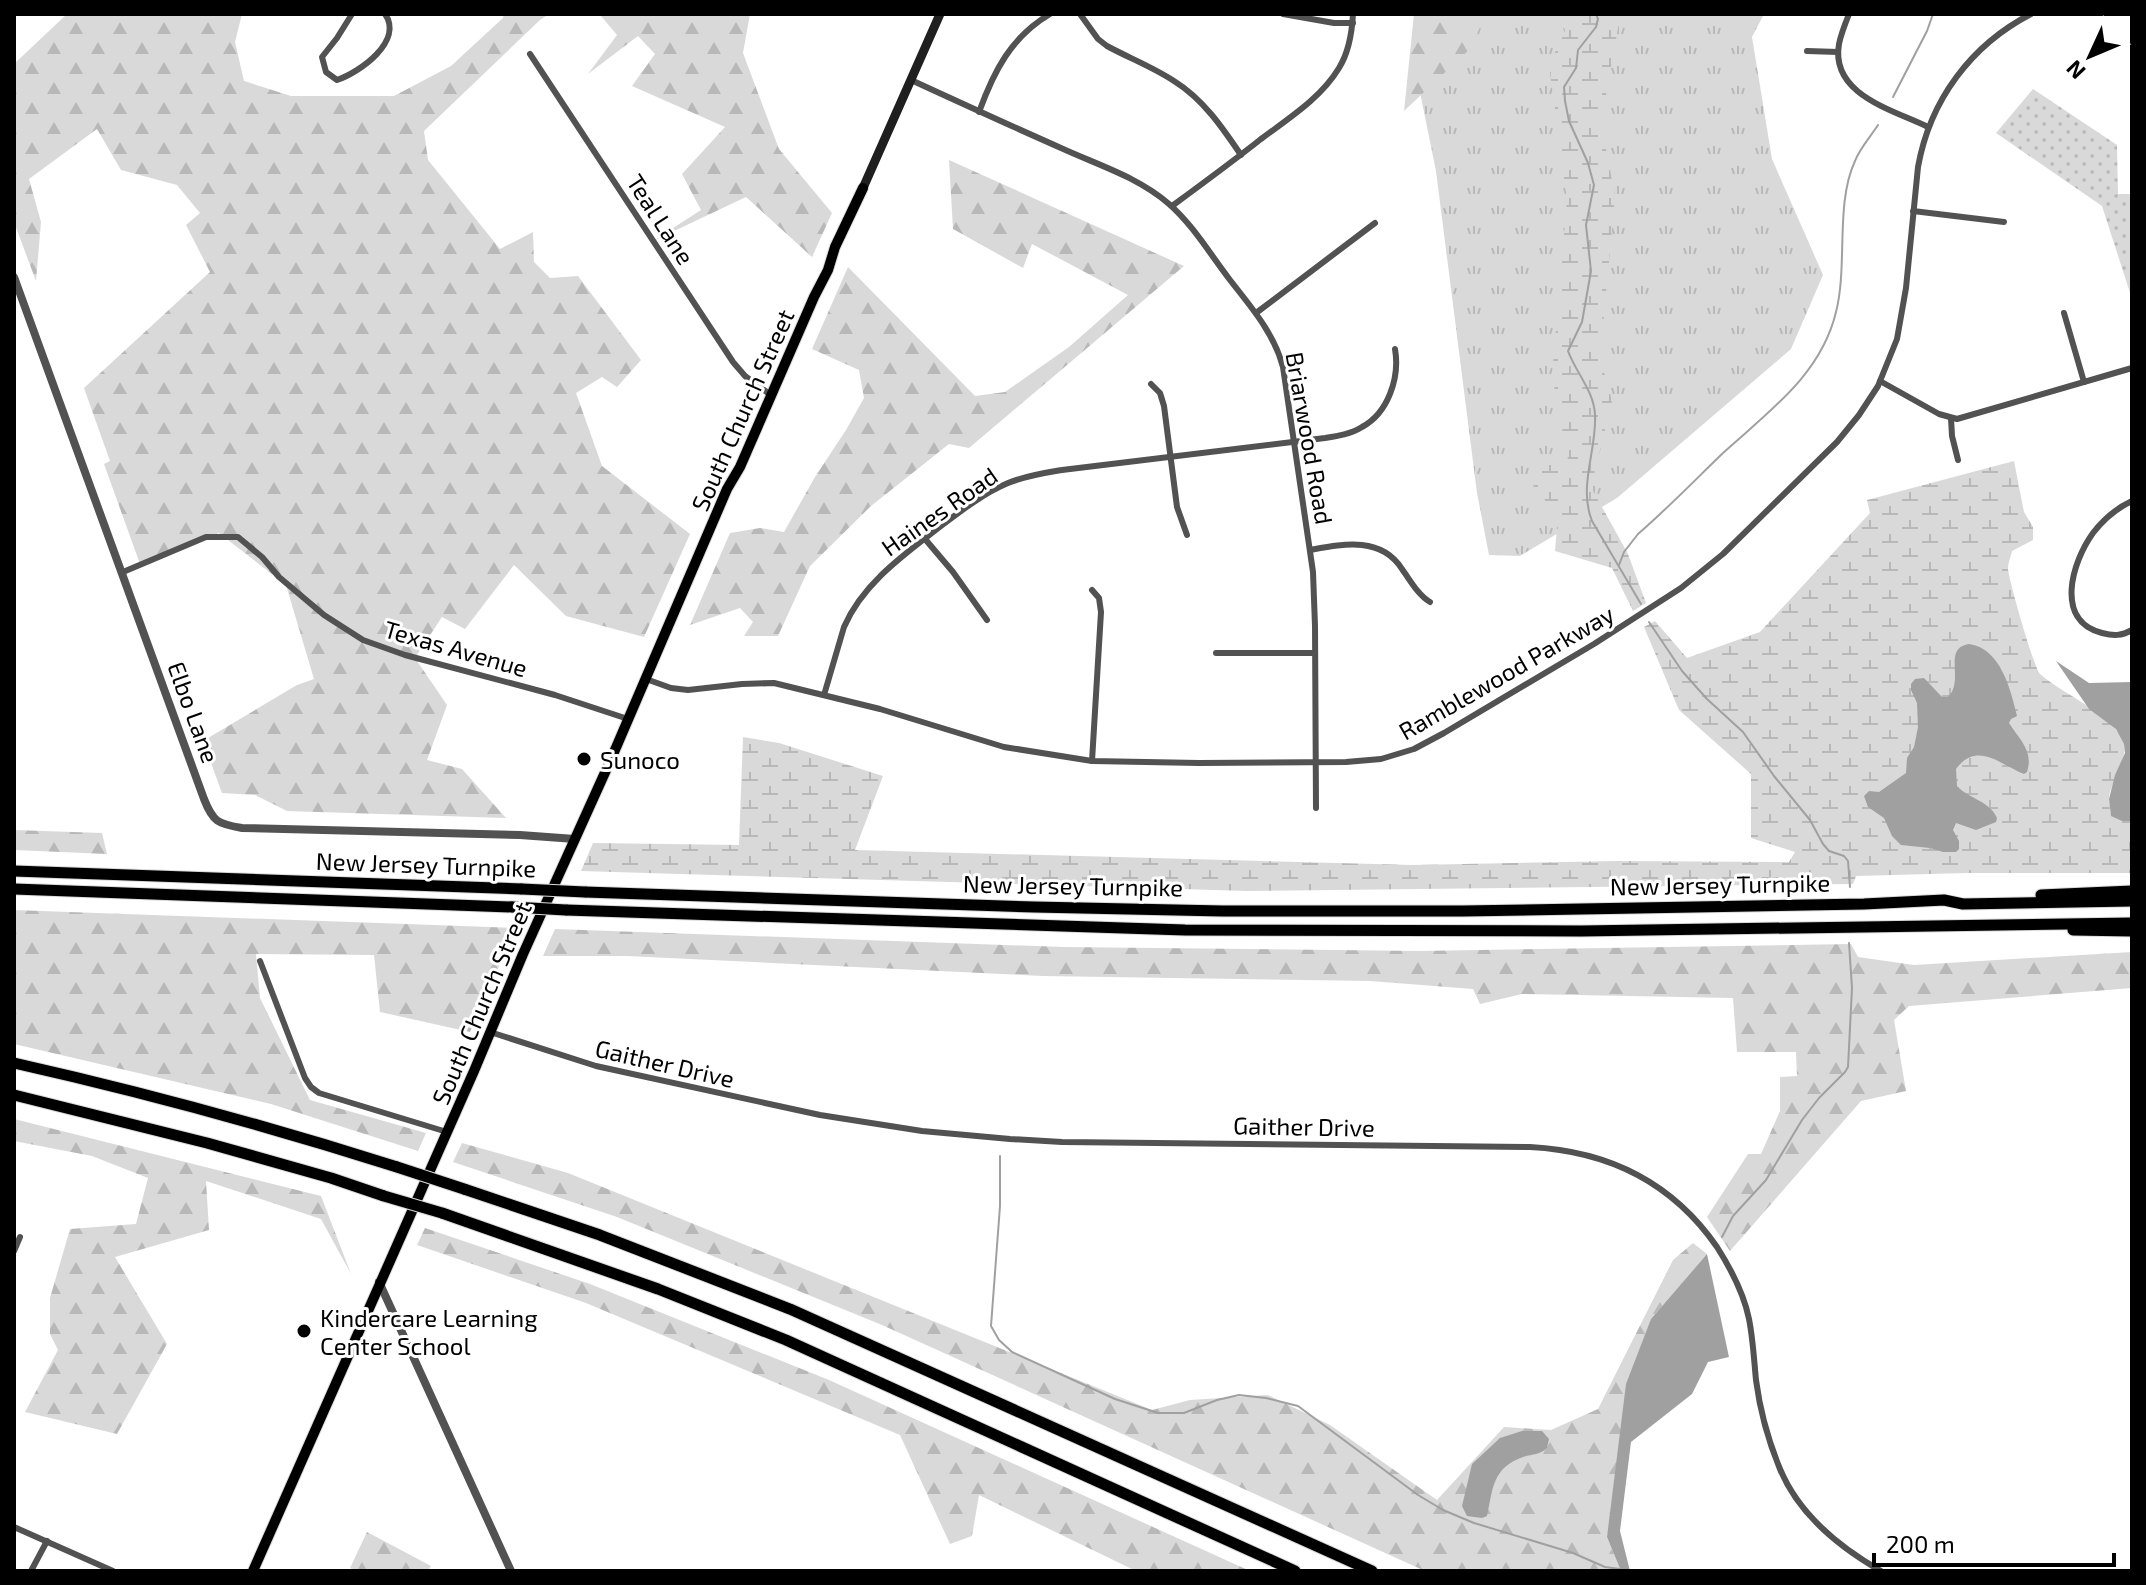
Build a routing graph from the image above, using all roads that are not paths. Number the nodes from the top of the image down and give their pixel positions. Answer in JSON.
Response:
{"nodes":[{"id":1,"x":352,"y":14,"type":"edge"},
{"id":2,"x":385,"y":14,"type":"edge"},
{"id":3,"x":940,"y":14,"type":"edge"},
{"id":4,"x":1050,"y":14,"type":"edge"},
{"id":5,"x":1080,"y":14,"type":"edge"},
{"id":6,"x":1283,"y":14,"type":"edge"},
{"id":7,"x":1353,"y":14,"type":"edge"},
{"id":8,"x":1849,"y":14,"type":"edge"},
{"id":9,"x":2031,"y":14,"type":"edge"},
{"id":10,"x":1353,"y":23,"type":"junction"},
{"id":11,"x":1807,"y":51,"type":"dead end"},
{"id":12,"x":1838,"y":52,"type":"junction"},
{"id":13,"x":530,"y":54,"type":"dead end"},
{"id":14,"x":911,"y":80,"type":"junction"},
{"id":15,"x":979,"y":112,"type":"junction"},
{"id":16,"x":1928,"y":127,"type":"junction"},
{"id":17,"x":1241,"y":155,"type":"junction"},
{"id":18,"x":863,"y":188,"type":"joint"},
{"id":19,"x":1172,"y":206,"type":"junction"},
{"id":20,"x":1913,"y":211,"type":"junction"},
{"id":21,"x":2004,"y":222,"type":"dead end"},
{"id":22,"x":1375,"y":223,"type":"dead end"},
{"id":23,"x":14,"y":277,"type":"edge"},
{"id":24,"x":1256,"y":313,"type":"junction"},
{"id":25,"x":2064,"y":313,"type":"dead end"},
{"id":26,"x":1395,"y":349,"type":"dead end"},
{"id":27,"x":2132,"y":368,"type":"edge"},
{"id":28,"x":1880,"y":381,"type":"junction"},
{"id":29,"x":2084,"y":382,"type":"junction"},
{"id":30,"x":1151,"y":384,"type":"dead end"},
{"id":31,"x":772,"y":396,"type":"junction"},
{"id":32,"x":1951,"y":418,"type":"junction"},
{"id":33,"x":1295,"y":441,"type":"junction"},
{"id":34,"x":1170,"y":457,"type":"junction"},
{"id":35,"x":1958,"y":460,"type":"dead end"},
{"id":36,"x":2132,"y":501,"type":"edge"},
{"id":37,"x":1187,"y":535,"type":"dead end"},
{"id":38,"x":925,"y":539,"type":"junction"},
{"id":39,"x":1310,"y":550,"type":"junction"},
{"id":40,"x":123,"y":572,"type":"junction"},
{"id":41,"x":1092,"y":590,"type":"dead end"},
{"id":42,"x":1430,"y":602,"type":"dead end"},
{"id":43,"x":987,"y":620,"type":"dead end"},
{"id":44,"x":2132,"y":630,"type":"edge"},
{"id":45,"x":1216,"y":653,"type":"dead end"},
{"id":46,"x":1315,"y":653,"type":"junction"},
{"id":47,"x":646,"y":679,"type":"junction"},
{"id":48,"x":824,"y":695,"type":"junction"},
{"id":49,"x":628,"y":719,"type":"junction"},
{"id":50,"x":1092,"y":761,"type":"junction"},
{"id":51,"x":1315,"y":763,"type":"junction"},
{"id":52,"x":1316,"y":808,"type":"dead end"},
{"id":53,"x":575,"y":839,"type":"junction"},
{"id":54,"x":14,"y":871,"type":"edge"},
{"id":55,"x":14,"y":889,"type":"edge"},
{"id":56,"x":2132,"y":891,"type":"edge"},
{"id":57,"x":1944,"y":900,"type":"junction"},
{"id":58,"x":2132,"y":901,"type":"edge"},
{"id":59,"x":2132,"y":923,"type":"edge"},
{"id":60,"x":2012,"y":925,"type":"junction"},
{"id":61,"x":2132,"y":931,"type":"edge"},
{"id":62,"x":260,"y":961,"type":"dead end"},
{"id":63,"x":490,"y":1032,"type":"junction"},
{"id":64,"x":14,"y":1063,"type":"edge"},
{"id":65,"x":14,"y":1095,"type":"edge"},
{"id":66,"x":447,"y":1132,"type":"junction"},
{"id":67,"x":20,"y":1237,"type":"dead end"},
{"id":68,"x":14,"y":1251,"type":"edge"},
{"id":69,"x":379,"y":1282,"type":"junction"},
{"id":70,"x":14,"y":1527,"type":"edge"},
{"id":71,"x":47,"y":1541,"type":"junction"},
{"id":72,"x":31,"y":1571,"type":"edge"},
{"id":73,"x":113,"y":1571,"type":"edge"},
{"id":74,"x":253,"y":1571,"type":"edge"},
{"id":75,"x":511,"y":1571,"type":"edge"},
{"id":76,"x":1295,"y":1571,"type":"edge"},
{"id":77,"x":1372,"y":1571,"type":"edge"},
{"id":78,"x":1881,"y":1571,"type":"edge"}],
"edges":[{"from":1,"to":2,"type":"street"},
{"from":3,"to":14,"type":"main road"},
{"from":4,"to":15,"type":"street"},
{"from":5,"to":17,"type":"street"},
{"from":6,"to":10,"type":"street"},
{"from":7,"to":10,"type":"street"},
{"from":8,"to":12,"type":"street"},
{"from":9,"to":16,"type":"street","name":"Ramblewood Parkway"},
{"from":10,"to":17,"type":"street"},
{"from":11,"to":12,"type":"street"},
{"from":12,"to":16,"type":"street"},
{"from":13,"to":31,"type":"street","name":"Teal Lane"},
{"from":14,"to":15,"type":"street","name":"Briarwood Road"},
{"from":14,"to":18,"type":"main road"},
{"from":15,"to":19,"type":"street","name":"Briarwood Road"},
{"from":16,"to":20,"type":"street","name":"Ramblewood Parkway"},
{"from":17,"to":19,"type":"street"},
{"from":18,"to":31,"type":"main road","name":"South Church Street"},
{"from":19,"to":24,"type":"street","name":"Briarwood Road"},
{"from":20,"to":21,"type":"street"},
{"from":20,"to":28,"type":"street","name":"Ramblewood Parkway"},
{"from":22,"to":24,"type":"street"},
{"from":23,"to":40,"type":"street","name":"Elbo Lane"},
{"from":24,"to":33,"type":"street","name":"Briarwood Road"},
{"from":25,"to":29,"type":"street"},
{"from":26,"to":33,"type":"street","name":"Haines Road"},
{"from":27,"to":29,"type":"street"},
{"from":28,"to":32,"type":"street"},
{"from":28,"to":51,"type":"street","name":"Ramblewood Parkway"},
{"from":29,"to":32,"type":"street"},
{"from":30,"to":34,"type":"street"},
{"from":31,"to":47,"type":"main road","name":"South Church Street"},
{"from":32,"to":35,"type":"street"},
{"from":33,"to":34,"type":"street","name":"Haines Road"},
{"from":33,"to":39,"type":"street","name":"Briarwood Road"},
{"from":34,"to":37,"type":"street"},
{"from":34,"to":38,"type":"street","name":"Haines Road"},
{"from":36,"to":44,"type":"street"},
{"from":38,"to":43,"type":"street"},
{"from":38,"to":48,"type":"street","name":"Haines Road"},
{"from":39,"to":42,"type":"street"},
{"from":39,"to":46,"type":"street","name":"Briarwood Road"},
{"from":40,"to":49,"type":"street","name":"Texas Avenue"},
{"from":40,"to":53,"type":"street","name":"Elbo Lane"},
{"from":41,"to":50,"type":"street"},
{"from":45,"to":46,"type":"street"},
{"from":46,"to":51,"type":"street","name":"Briarwood Road"},
{"from":47,"to":48,"type":"street","name":"Ramblewood Parkway"},
{"from":47,"to":49,"type":"main road","name":"South Church Street"},
{"from":48,"to":50,"type":"street","name":"Ramblewood Parkway"},
{"from":49,"to":53,"type":"main road","name":"South Church Street"},
{"from":50,"to":51,"type":"street","name":"Ramblewood Parkway"},
{"from":51,"to":52,"type":"street","name":"Briarwood Road"},
{"from":53,"to":63,"type":"main road","name":"South Church Street"},
{"from":54,"to":57,"type":"highway","name":"New Jersey Turnpike","bridge":true},
{"from":55,"to":60,"type":"highway","name":"New Jersey Turnpike","bridge":true},
{"from":56,"to":57,"type":"highway"},
{"from":57,"to":58,"type":"highway","name":"New Jersey Turnpike"},
{"from":59,"to":60,"type":"highway","name":"New Jersey Turnpike"},
{"from":60,"to":61,"type":"highway"},
{"from":62,"to":66,"type":"street"},
{"from":63,"to":66,"type":"main road","name":"South Church Street"},
{"from":63,"to":78,"type":"street","name":"Gaither Drive"},
{"from":64,"to":77,"type":"highway","bridge":true},
{"from":65,"to":76,"type":"highway","bridge":true},
{"from":66,"to":69,"type":"main road","name":"South Church Street"},
{"from":67,"to":68,"type":"street"},
{"from":69,"to":74,"type":"main road","name":"South Church Street"},
{"from":69,"to":75,"type":"street"},
{"from":70,"to":71,"type":"street"},
{"from":71,"to":72,"type":"street"},
{"from":71,"to":73,"type":"street"}]}
